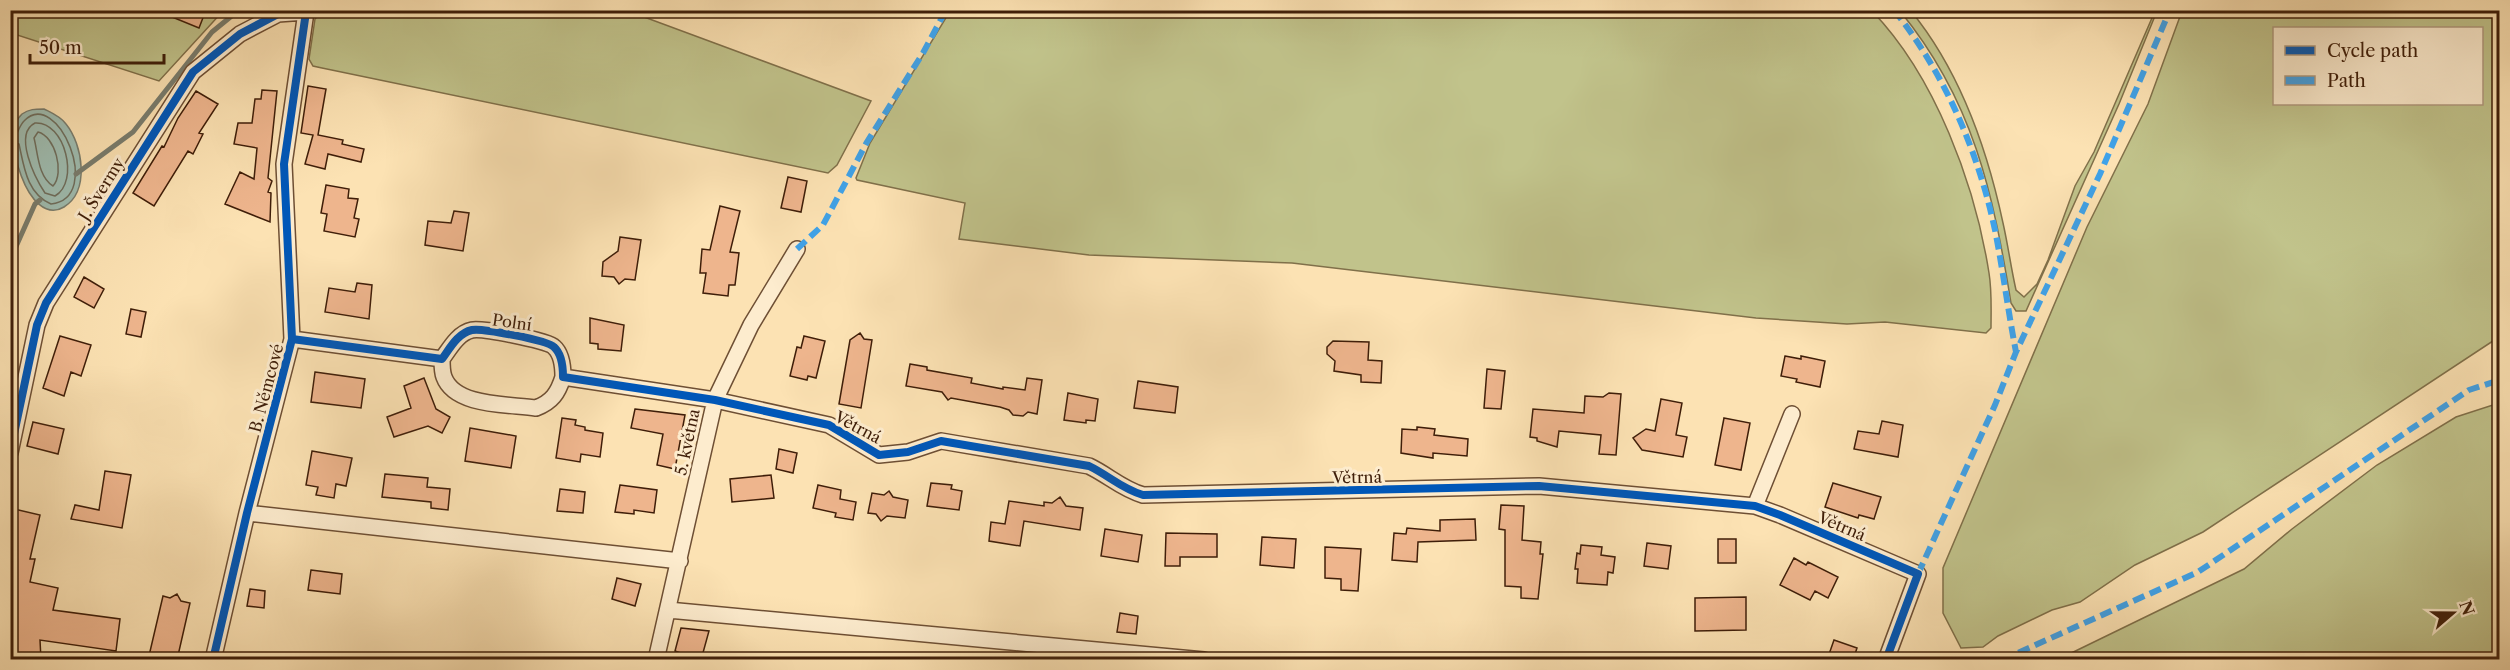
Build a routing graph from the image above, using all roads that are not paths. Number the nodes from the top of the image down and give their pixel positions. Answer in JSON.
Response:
{"nodes":[{"id":1,"x":306,"y":12,"type":"edge"},
{"id":2,"x":797,"y":249,"type":"dead end"},
{"id":3,"x":292,"y":339,"type":"junction"},
{"id":4,"x":442,"y":359,"type":"junction"},
{"id":5,"x":563,"y":377,"type":"junction"},
{"id":6,"x":715,"y":400,"type":"junction"},
{"id":7,"x":1792,"y":414,"type":"dead end"},
{"id":8,"x":10,"y":453,"type":"edge"},
{"id":9,"x":1755,"y":506,"type":"junction"},
{"id":10,"x":246,"y":513,"type":"junction"},
{"id":11,"x":680,"y":561,"type":"junction"},
{"id":12,"x":669,"y":610,"type":"junction"},
{"id":13,"x":213,"y":660,"type":"edge"},
{"id":14,"x":656,"y":660,"type":"edge"},
{"id":15,"x":1204,"y":660,"type":"edge"},
{"id":16,"x":1886,"y":660,"type":"edge"}],
"edges":[{"from":1,"to":3,"type":"street","name":"B. Němcové"},
{"from":1,"to":8,"type":"street","name":"J. Švermy"},
{"from":2,"to":6,"type":"street","name":"5. května"},
{"from":3,"to":4,"type":"street"},
{"from":3,"to":10,"type":"street","name":"B. Němcové"},
{"from":4,"to":5,"type":"street","name":"Polní"},
{"from":4,"to":5,"type":"street"},
{"from":5,"to":6,"type":"street"},
{"from":6,"to":9,"type":"street","name":"Větrná"},
{"from":6,"to":11,"type":"street","name":"5. května"},
{"from":7,"to":9,"type":"street"},
{"from":9,"to":16,"type":"street","name":"Větrná"},
{"from":10,"to":11,"type":"street"},
{"from":10,"to":13,"type":"street","name":"B. Němcové"},
{"from":11,"to":12,"type":"street","name":"5. května"},
{"from":12,"to":14,"type":"street","name":"5. května"},
{"from":12,"to":15,"type":"street"}]}
